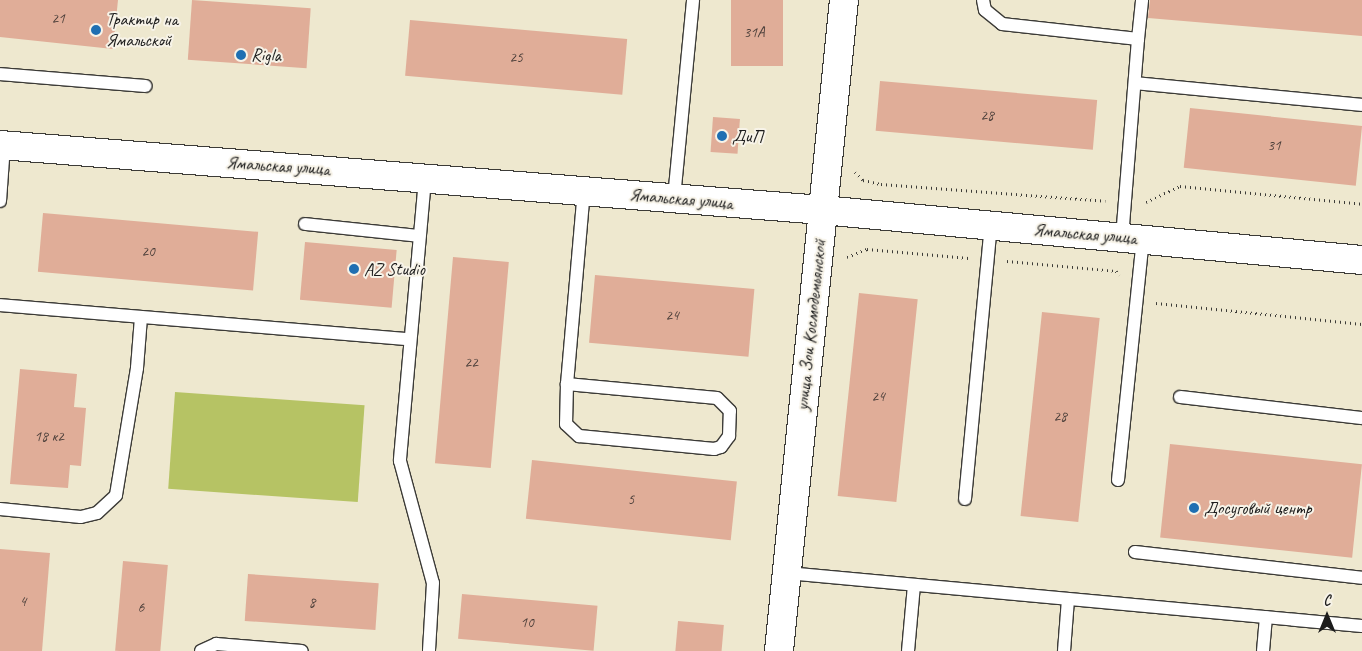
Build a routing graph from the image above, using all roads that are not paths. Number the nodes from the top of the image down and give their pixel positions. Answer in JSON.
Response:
{"nodes":[{"id":1,"x":693,"y":0,"type":"edge"},
{"id":2,"x":844,"y":0,"type":"edge"},
{"id":3,"x":983,"y":0,"type":"edge"},
{"id":4,"x":1142,"y":0,"type":"edge"},
{"id":5,"x":1138,"y":38,"type":"junction"},
{"id":6,"x":0,"y":74,"type":"edge"},
{"id":7,"x":1135,"y":83,"type":"junction"},
{"id":8,"x":146,"y":86,"type":"dead end"},
{"id":9,"x":1362,"y":105,"type":"edge"},
{"id":10,"x":2,"y":145,"type":"edge"},
{"id":11,"x":425,"y":179,"type":"junction"},
{"id":12,"x":584,"y":191,"type":"junction"},
{"id":13,"x":674,"y":198,"type":"junction"},
{"id":14,"x":0,"y":200,"type":"edge"},
{"id":15,"x":822,"y":210,"type":"junction"},
{"id":16,"x":305,"y":224,"type":"dead end"},
{"id":17,"x":991,"y":225,"type":"junction"},
{"id":18,"x":419,"y":236,"type":"junction"},
{"id":19,"x":1133,"y":239,"type":"junction"},
{"id":20,"x":1362,"y":260,"type":"edge"},
{"id":21,"x":0,"y":305,"type":"edge"},
{"id":22,"x":141,"y":317,"type":"junction"},
{"id":23,"x":409,"y":339,"type":"junction"},
{"id":24,"x":566,"y":384,"type":"junction"},
{"id":25,"x":1180,"y":397,"type":"dead end"},
{"id":26,"x":1362,"y":418,"type":"edge"},
{"id":27,"x":1118,"y":480,"type":"dead end"},
{"id":28,"x":964,"y":500,"type":"dead end"},
{"id":29,"x":0,"y":509,"type":"edge"},
{"id":30,"x":1135,"y":552,"type":"dead end"},
{"id":31,"x":788,"y":573,"type":"junction"},
{"id":32,"x":1362,"y":578,"type":"edge"},
{"id":33,"x":914,"y":585,"type":"junction"},
{"id":34,"x":1068,"y":599,"type":"junction"},
{"id":35,"x":1266,"y":618,"type":"junction"},
{"id":36,"x":1362,"y":626,"type":"edge"},
{"id":37,"x":201,"y":651,"type":"edge"},
{"id":38,"x":302,"y":651,"type":"edge"},
{"id":39,"x":429,"y":651,"type":"edge"},
{"id":40,"x":779,"y":651,"type":"edge"},
{"id":41,"x":908,"y":651,"type":"edge"},
{"id":42,"x":1064,"y":651,"type":"edge"},
{"id":43,"x":1263,"y":651,"type":"edge"}],
"edges":[{"from":1,"to":13,"type":"lane"},
{"from":2,"to":15,"type":"street","name":"улица Зои Космодемьянской"},
{"from":3,"to":5,"type":"lane"},
{"from":4,"to":5,"type":"lane"},
{"from":5,"to":7,"type":"lane"},
{"from":6,"to":8,"type":"lane"},
{"from":7,"to":9,"type":"lane"},
{"from":7,"to":19,"type":"lane"},
{"from":10,"to":11,"type":"street","name":"Ямальская улица"},
{"from":10,"to":14,"type":"lane"},
{"from":11,"to":12,"type":"street","name":"Ямальская улица"},
{"from":11,"to":18,"type":"lane"},
{"from":12,"to":13,"type":"street","name":"Ямальская улица"},
{"from":12,"to":24,"type":"lane"},
{"from":13,"to":15,"type":"street","name":"Ямальская улица"},
{"from":15,"to":17,"type":"street","name":"Ямальская улица"},
{"from":15,"to":31,"type":"street","name":"улица Зои Космодемьянской"},
{"from":16,"to":18,"type":"lane"},
{"from":17,"to":19,"type":"street","name":"Ямальская улица"},
{"from":17,"to":28,"type":"lane"},
{"from":18,"to":23,"type":"lane"},
{"from":19,"to":20,"type":"street","name":"Ямальская улица"},
{"from":19,"to":27,"type":"lane"},
{"from":21,"to":22,"type":"lane"},
{"from":22,"to":23,"type":"lane"},
{"from":22,"to":29,"type":"lane"},
{"from":23,"to":39,"type":"lane"},
{"from":24,"to":24,"type":"lane"},
{"from":25,"to":26,"type":"lane"},
{"from":30,"to":32,"type":"lane"},
{"from":31,"to":33,"type":"lane"},
{"from":31,"to":40,"type":"street","name":"улица Зои Космодемьянской"},
{"from":33,"to":34,"type":"lane"},
{"from":33,"to":41,"type":"lane"},
{"from":34,"to":35,"type":"lane"},
{"from":34,"to":42,"type":"lane"},
{"from":35,"to":36,"type":"lane"},
{"from":35,"to":43,"type":"lane"},
{"from":37,"to":38,"type":"lane"}]}
